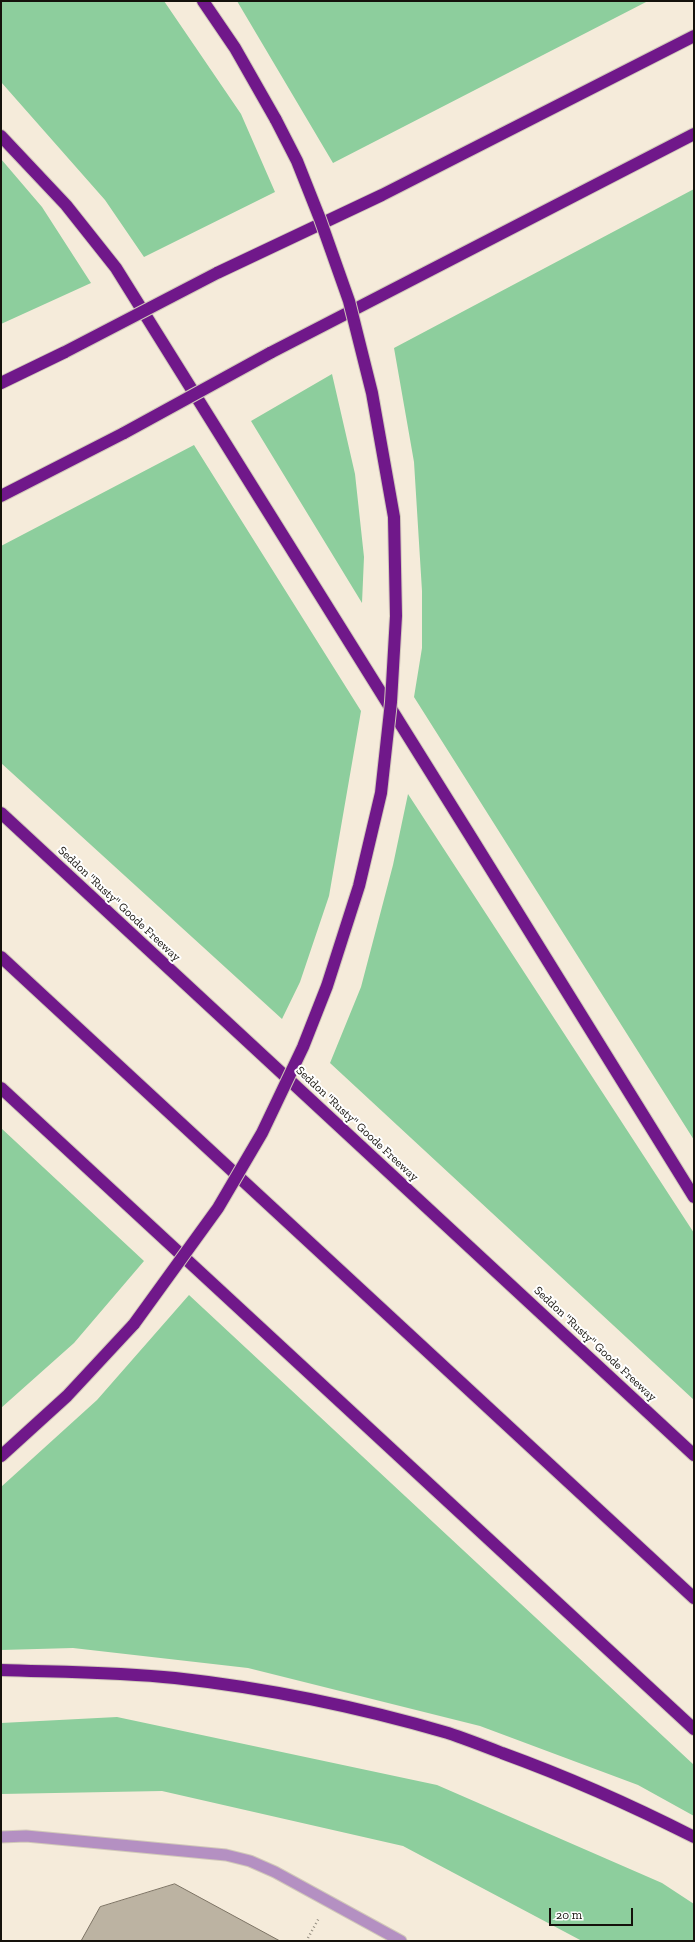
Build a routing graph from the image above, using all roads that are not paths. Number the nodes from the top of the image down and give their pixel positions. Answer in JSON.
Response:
{"nodes":[{"id":1,"x":203,"y":1,"type":"edge"},
{"id":2,"x":694,"y":36,"type":"edge"},
{"id":3,"x":694,"y":134,"type":"edge"},
{"id":4,"x":1,"y":136,"type":"edge"},
{"id":5,"x":1,"y":383,"type":"edge"},
{"id":6,"x":1,"y":496,"type":"edge"},
{"id":7,"x":1,"y":813,"type":"edge"},
{"id":8,"x":1,"y":957,"type":"edge"},
{"id":9,"x":1,"y":1088,"type":"edge"},
{"id":10,"x":694,"y":1197,"type":"edge"},
{"id":11,"x":694,"y":1455,"type":"edge"},
{"id":12,"x":1,"y":1456,"type":"edge"},
{"id":13,"x":694,"y":1598,"type":"edge"},
{"id":14,"x":1,"y":1670,"type":"edge"},
{"id":15,"x":694,"y":1729,"type":"edge"},
{"id":16,"x":1,"y":1837,"type":"edge"},
{"id":17,"x":694,"y":1837,"type":"edge"},
{"id":18,"x":401,"y":1941,"type":"edge"}],
"edges":[{"from":1,"to":12,"type":"highway","bridge":true},
{"from":2,"to":5,"type":"highway","bridge":true},
{"from":3,"to":6,"type":"highway","bridge":true},
{"from":4,"to":10,"type":"highway"},
{"from":7,"to":11,"type":"highway","name":"Seddon \"Rusty\" Goode Freeway"},
{"from":8,"to":13,"type":"highway"},
{"from":9,"to":15,"type":"highway"},
{"from":14,"to":17,"type":"highway"},
{"from":16,"to":18,"type":"lane"}]}
